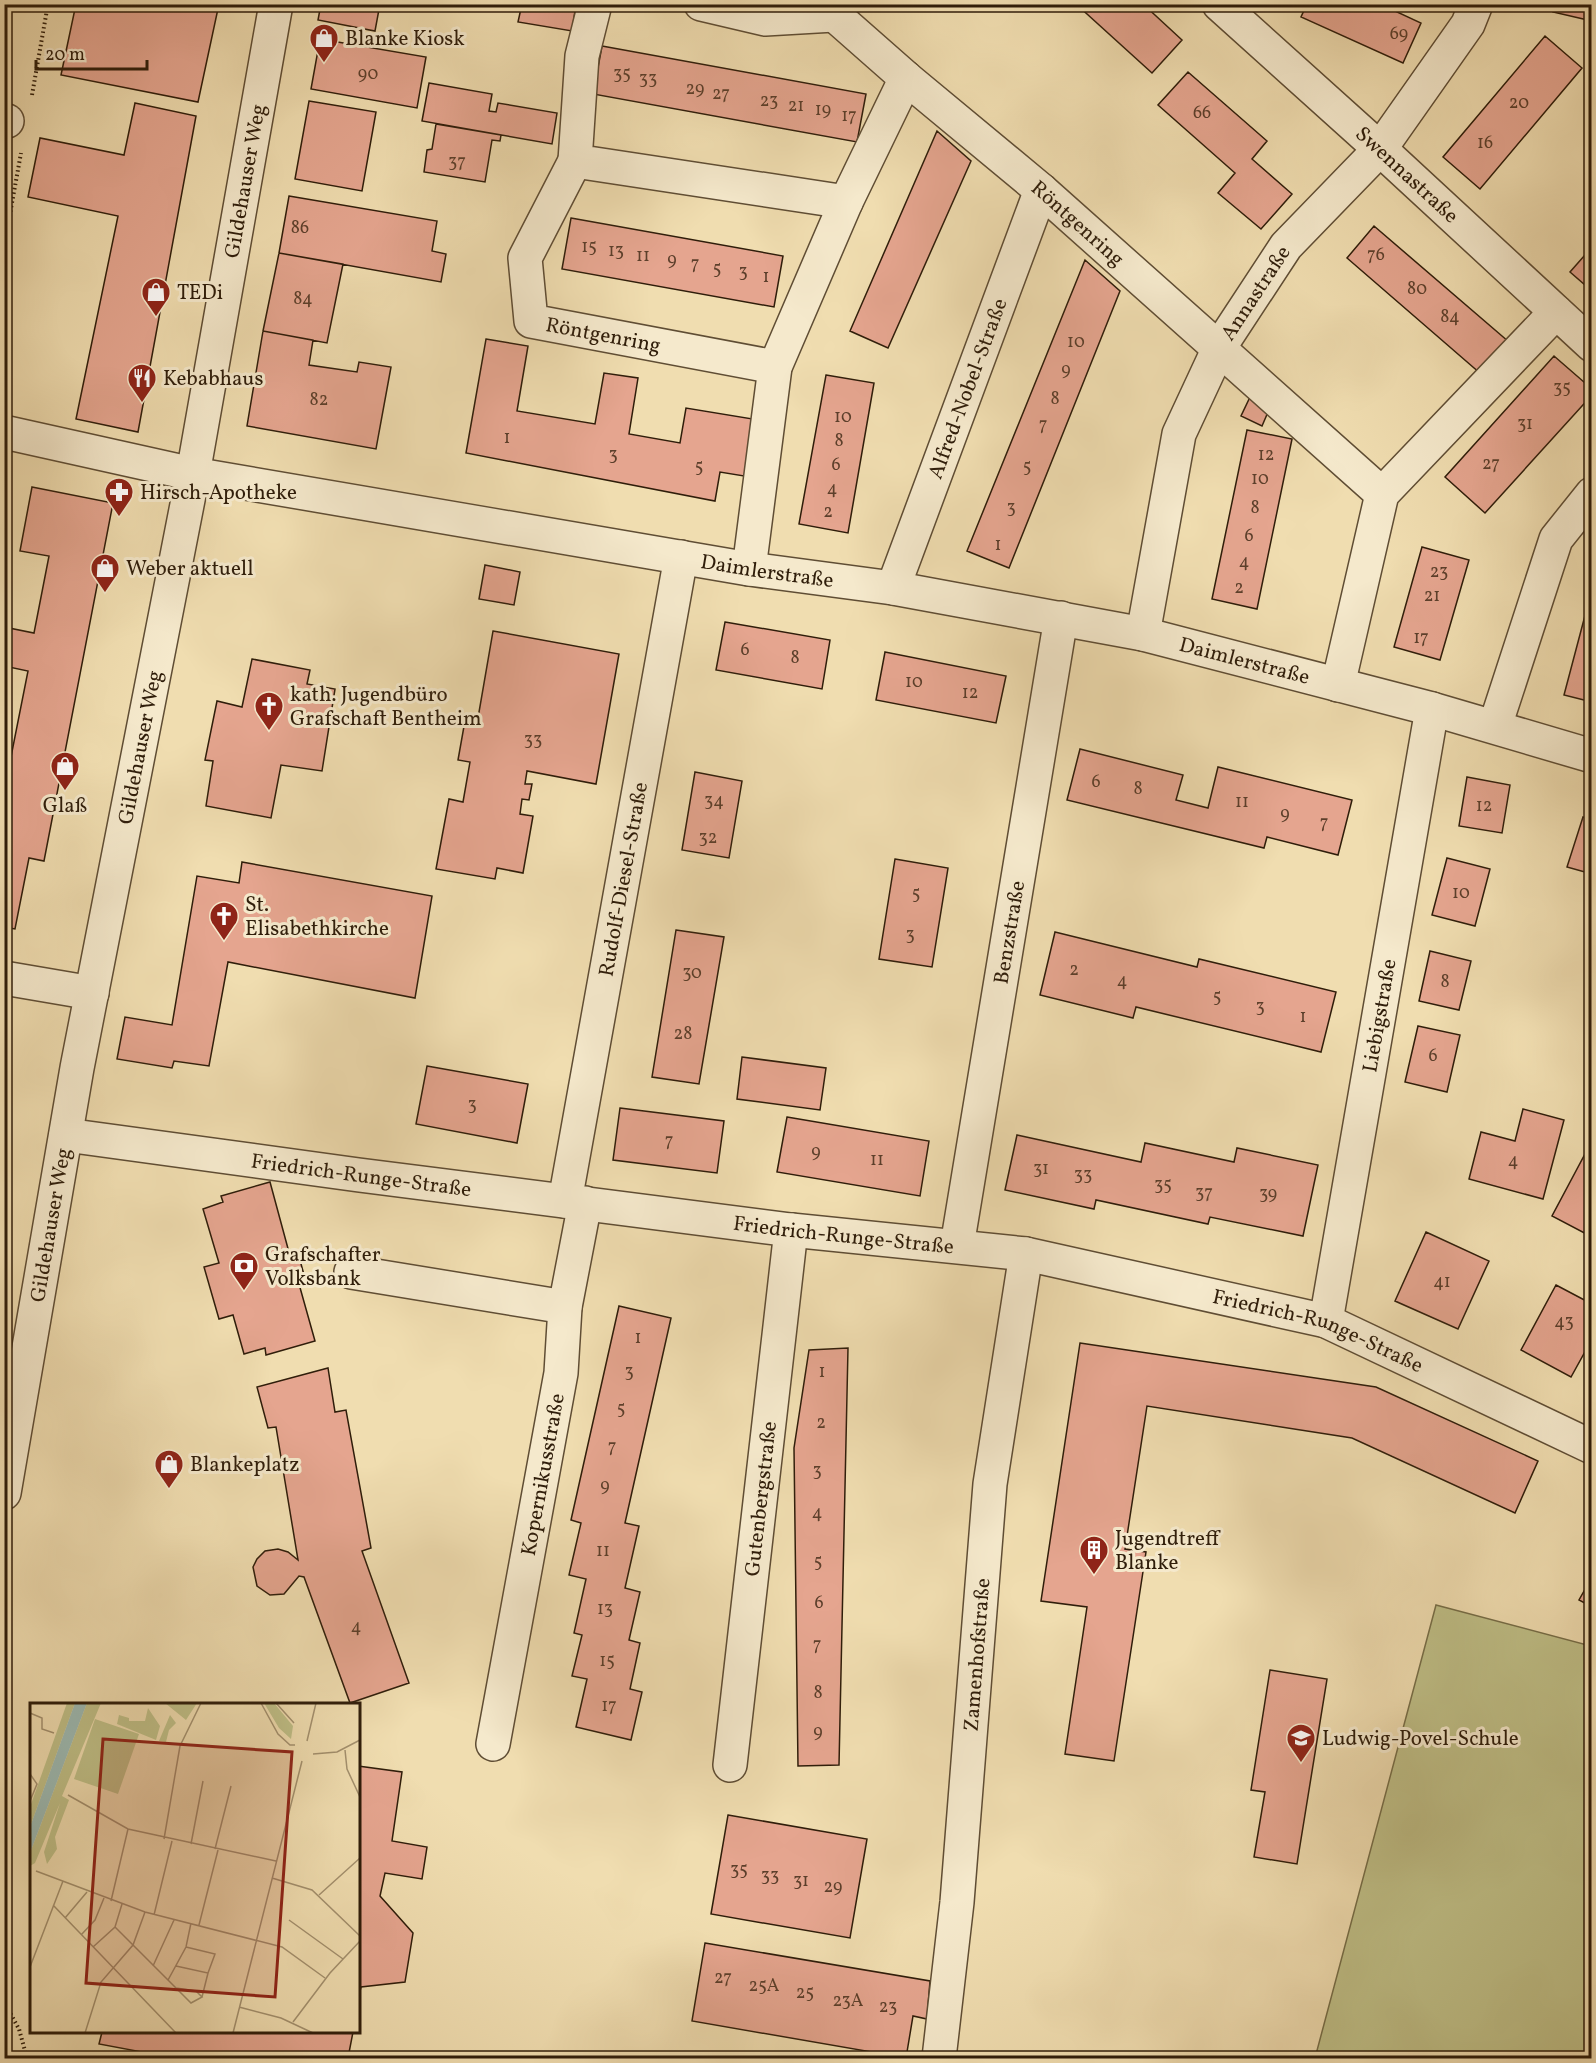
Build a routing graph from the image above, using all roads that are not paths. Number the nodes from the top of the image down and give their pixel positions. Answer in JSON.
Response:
{"nodes":[{"id":1,"x":276,"y":4,"type":"edge"},
{"id":2,"x":595,"y":4,"type":"edge"},
{"id":3,"x":701,"y":4,"type":"edge"},
{"id":4,"x":1219,"y":4,"type":"edge"},
{"id":5,"x":1476,"y":4,"type":"edge"},
{"id":6,"x":828,"y":10,"type":"edge"},
{"id":7,"x":906,"y":78,"type":"junction"},
{"id":8,"x":1380,"y":149,"type":"junction"},
{"id":9,"x":575,"y":161,"type":"junction"},
{"id":10,"x":1041,"y":190,"type":"junction"},
{"id":11,"x":846,"y":202,"type":"junction"},
{"id":12,"x":1556,"y":312,"type":"junction"},
{"id":13,"x":1592,"y":345,"type":"edge"},
{"id":14,"x":1219,"y":348,"type":"junction"},
{"id":15,"x":775,"y":367,"type":"junction"},
{"id":16,"x":4,"y":432,"type":"edge"},
{"id":17,"x":193,"y":474,"type":"junction"},
{"id":18,"x":1382,"y":494,"type":"junction"},
{"id":19,"x":1592,"y":494,"type":"edge"},
{"id":20,"x":681,"y":557,"type":"junction"},
{"id":21,"x":749,"y":568,"type":"junction"},
{"id":22,"x":894,"y":588,"type":"junction"},
{"id":23,"x":1061,"y":618,"type":"junction"},
{"id":24,"x":1143,"y":634,"type":"junction"},
{"id":25,"x":1338,"y":685,"type":"junction"},
{"id":26,"x":1432,"y":709,"type":"junction"},
{"id":27,"x":1495,"y":726,"type":"junction"},
{"id":28,"x":1592,"y":756,"type":"edge"},
{"id":29,"x":4,"y":978,"type":"edge"},
{"id":30,"x":92,"y":993,"type":"junction"},
{"id":31,"x":66,"y":1135,"type":"junction"},
{"id":32,"x":575,"y":1202,"type":"junction"},
{"id":33,"x":791,"y":1230,"type":"junction"},
{"id":34,"x":957,"y":1246,"type":"junction"},
{"id":35,"x":1026,"y":1254,"type":"junction"},
{"id":36,"x":351,"y":1272,"type":"dead end"},
{"id":37,"x":565,"y":1307,"type":"junction"},
{"id":38,"x":1326,"y":1321,"type":"junction"},
{"id":39,"x":1592,"y":1447,"type":"edge"},
{"id":40,"x":4,"y":1492,"type":"edge"},
{"id":41,"x":493,"y":1744,"type":"dead end"},
{"id":42,"x":730,"y":1766,"type":"dead end"},
{"id":43,"x":939,"y":2058,"type":"edge"}],
"edges":[{"from":1,"to":17,"type":"street","name":"Gildehauser Weg"},
{"from":2,"to":9,"type":"street","name":"Röntgenring"},
{"from":3,"to":6,"type":"street","name":"Röntgenring"},
{"from":4,"to":8,"type":"street","name":"Swennastraße"},
{"from":5,"to":8,"type":"street","name":"Annastraße"},
{"from":6,"to":7,"type":"street","name":"Röntgenring"},
{"from":7,"to":10,"type":"street","name":"Röntgenring"},
{"from":7,"to":11,"type":"street"},
{"from":8,"to":12,"type":"street","name":"Swennastraße"},
{"from":8,"to":14,"type":"street","name":"Annastraße"},
{"from":9,"to":11,"type":"street"},
{"from":9,"to":15,"type":"street","name":"Röntgenring"},
{"from":10,"to":14,"type":"street","name":"Röntgenring"},
{"from":10,"to":22,"type":"street","name":"Alfred-Nobel-Straße"},
{"from":11,"to":15,"type":"street"},
{"from":12,"to":13,"type":"street","name":"Swennastraße"},
{"from":12,"to":18,"type":"street"},
{"from":14,"to":18,"type":"street","name":"Röntgenring"},
{"from":14,"to":24,"type":"street","name":"Annastraße"},
{"from":15,"to":21,"type":"street"},
{"from":16,"to":17,"type":"street","name":"Daimlerstraße"},
{"from":17,"to":20,"type":"street","name":"Daimlerstraße"},
{"from":17,"to":30,"type":"street","name":"Gildehauser Weg"},
{"from":18,"to":25,"type":"street","name":"Daimlerstraße"},
{"from":19,"to":27,"type":"street"},
{"from":20,"to":21,"type":"street","name":"Daimlerstraße"},
{"from":20,"to":32,"type":"street","name":"Rudolf-Diesel-Straße"},
{"from":21,"to":22,"type":"street","name":"Daimlerstraße"},
{"from":22,"to":23,"type":"street","name":"Daimlerstraße"},
{"from":23,"to":24,"type":"street","name":"Daimlerstraße"},
{"from":23,"to":34,"type":"street","name":"Benzstraße"},
{"from":24,"to":25,"type":"street","name":"Daimlerstraße"},
{"from":25,"to":26,"type":"street","name":"Daimlerstraße"},
{"from":26,"to":27,"type":"street","name":"Daimlerstraße"},
{"from":26,"to":38,"type":"street","name":"Liebigstraße"},
{"from":27,"to":28,"type":"street","name":"Daimlerstraße"},
{"from":29,"to":30,"type":"street"},
{"from":30,"to":31,"type":"street","name":"Gildehauser Weg"},
{"from":31,"to":32,"type":"street","name":"Friedrich-Runge-Straße"},
{"from":31,"to":40,"type":"street","name":"Gildehauser Weg"},
{"from":32,"to":33,"type":"street","name":"Friedrich-Runge-Straße"},
{"from":32,"to":37,"type":"street","name":"Kopernikusstraße"},
{"from":33,"to":34,"type":"street","name":"Friedrich-Runge-Straße"},
{"from":33,"to":42,"type":"street","name":"Gutenbergstraße"},
{"from":34,"to":35,"type":"street","name":"Friedrich-Runge-Straße"},
{"from":35,"to":38,"type":"street","name":"Friedrich-Runge-Straße"},
{"from":35,"to":43,"type":"street","name":"Zamenhofstraße"},
{"from":36,"to":37,"type":"street"},
{"from":37,"to":41,"type":"street","name":"Kopernikusstraße"},
{"from":38,"to":39,"type":"street","name":"Friedrich-Runge-Straße"}]}
